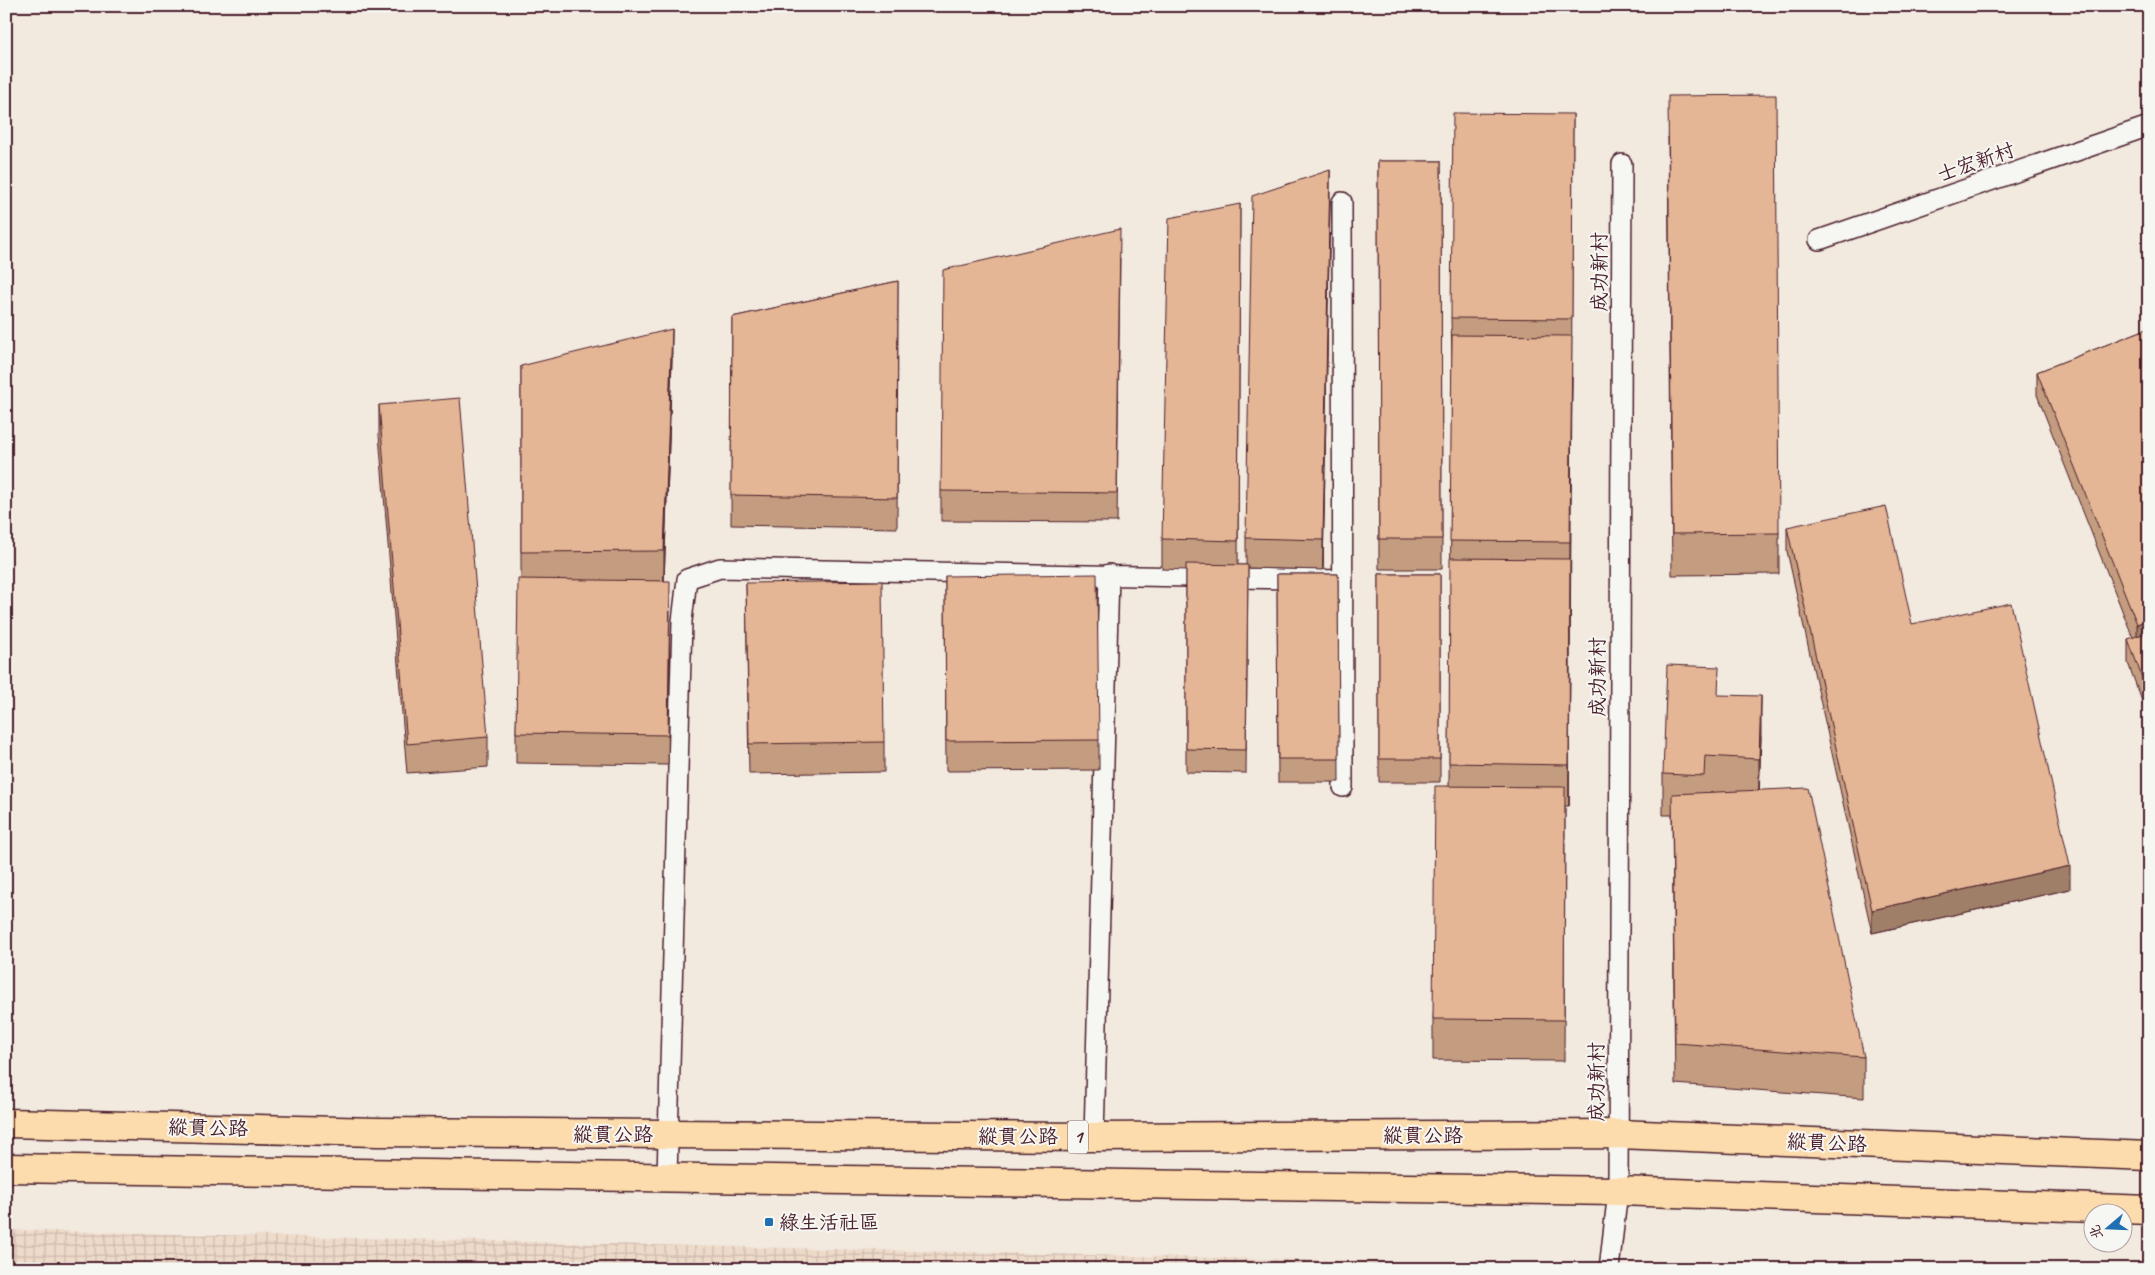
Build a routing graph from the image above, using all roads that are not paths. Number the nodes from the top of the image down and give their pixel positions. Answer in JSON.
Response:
{"nodes":[{"id":1,"x":2149,"y":126,"type":"edge"},
{"id":2,"x":1622,"y":164,"type":"dead end"},
{"id":3,"x":1342,"y":202,"type":"dead end"},
{"id":4,"x":1819,"y":240,"type":"dead end"},
{"id":5,"x":1109,"y":574,"type":"junction"},
{"id":6,"x":1343,"y":580,"type":"junction"},
{"id":7,"x":1343,"y":787,"type":"dead end"},
{"id":8,"x":6,"y":1123,"type":"edge"},
{"id":9,"x":668,"y":1134,"type":"junction"},
{"id":10,"x":1618,"y":1134,"type":"junction"},
{"id":11,"x":1094,"y":1137,"type":"junction"},
{"id":12,"x":2149,"y":1156,"type":"edge"},
{"id":13,"x":6,"y":1168,"type":"edge"},
{"id":14,"x":667,"y":1177,"type":"junction"},
{"id":15,"x":1618,"y":1191,"type":"junction"},
{"id":16,"x":2149,"y":1210,"type":"edge"},
{"id":17,"x":1609,"y":1269,"type":"edge"}],
"edges":[{"from":1,"to":4,"type":"lane","name":"士宏新村"},
{"from":2,"to":10,"type":"lane","name":"成功新村"},
{"from":3,"to":6,"type":"lane"},
{"from":5,"to":6,"type":"lane"},
{"from":5,"to":9,"type":"lane"},
{"from":5,"to":11,"type":"lane"},
{"from":6,"to":7,"type":"lane"},
{"from":8,"to":9,"type":"main road","name":"縱貫公路","number":"1"},
{"from":9,"to":11,"type":"main road","name":"縱貫公路","number":"1"},
{"from":9,"to":14,"type":"lane"},
{"from":10,"to":11,"type":"main road","name":"縱貫公路","number":"1"},
{"from":10,"to":12,"type":"main road","name":"縱貫公路","number":"1"},
{"from":10,"to":15,"type":"lane","name":"成功新村"},
{"from":13,"to":14,"type":"main road","name":"縱貫公路","number":"1"},
{"from":14,"to":15,"type":"main road","name":"縱貫公路","number":"1"},
{"from":15,"to":16,"type":"main road","name":"縱貫公路","number":"1"},
{"from":15,"to":17,"type":"lane","name":"成功新村"}]}
